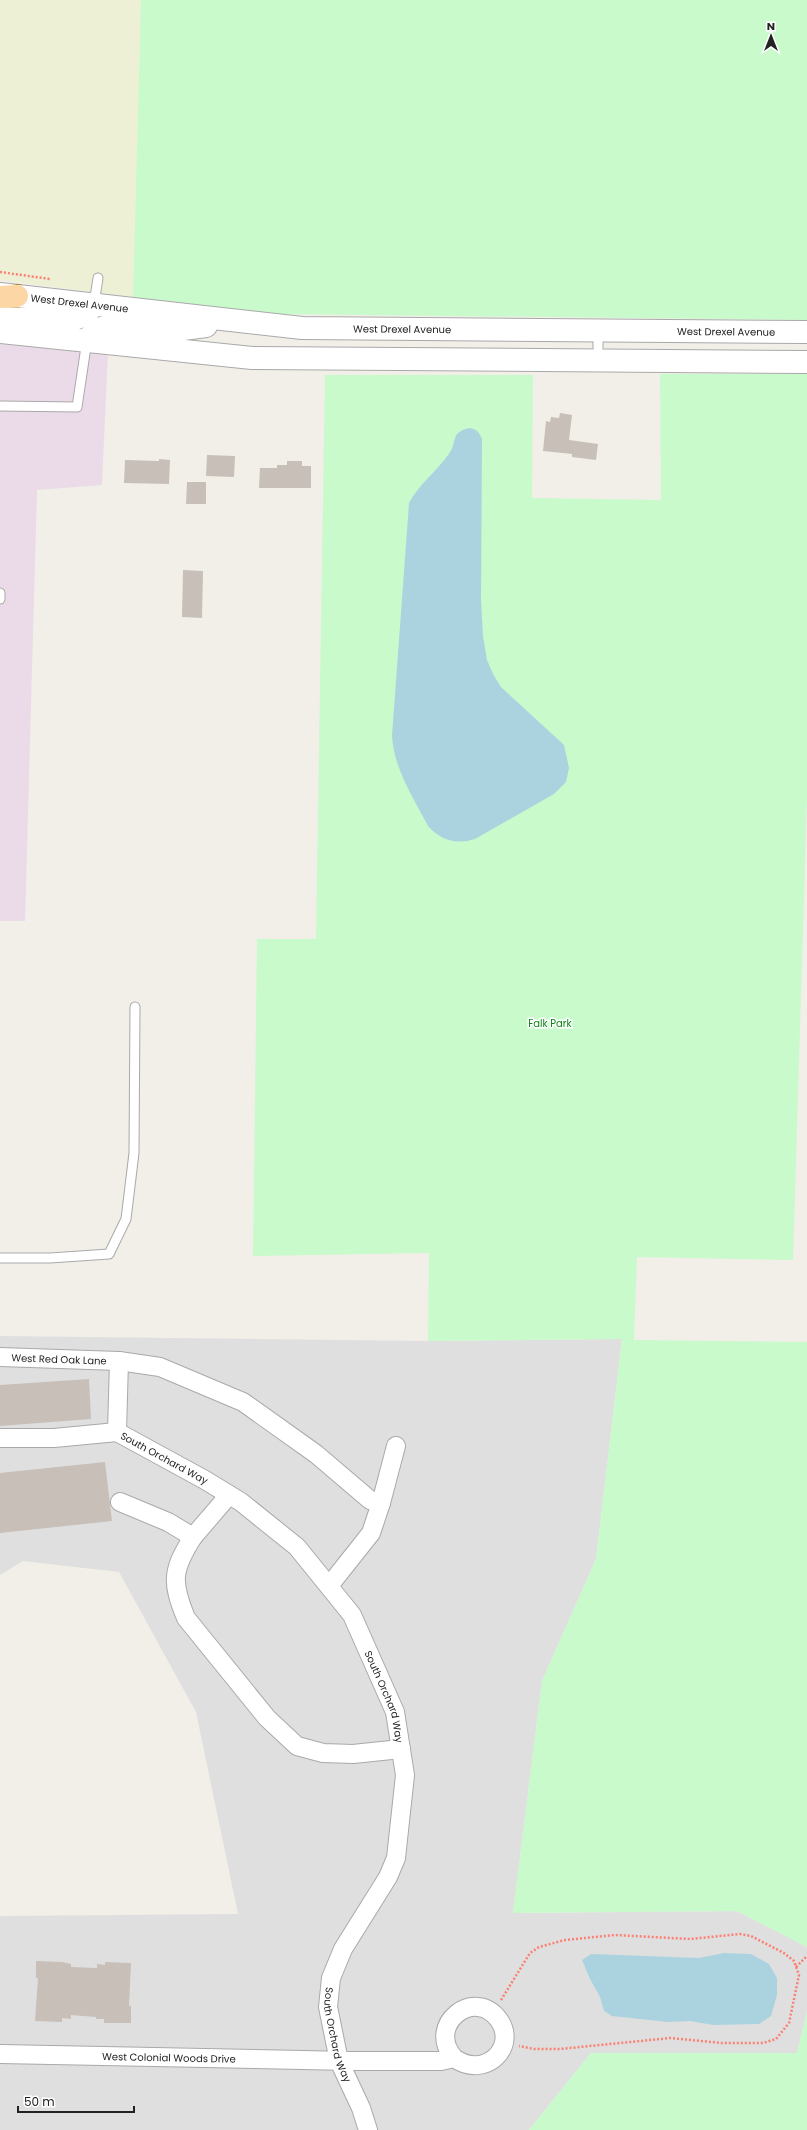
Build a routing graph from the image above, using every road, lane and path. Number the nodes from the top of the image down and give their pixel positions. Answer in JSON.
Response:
{"nodes":[{"id":1,"x":0,"y":272,"type":"edge"},
{"id":2,"x":98,"y":278,"type":"dead end"},
{"id":3,"x":54,"y":280,"type":"dead end"},
{"id":4,"x":6,"y":296,"type":"edge"},
{"id":5,"x":94,"y":303,"type":"junction"},
{"id":6,"x":0,"y":318,"type":"edge"},
{"id":7,"x":239,"y":322,"type":"junction"},
{"id":8,"x":598,"y":331,"type":"junction"},
{"id":9,"x":0,"y":332,"type":"edge"},
{"id":10,"x":807,"y":332,"type":"edge"},
{"id":11,"x":86,"y":340,"type":"junction"},
{"id":12,"x":598,"y":361,"type":"junction"},
{"id":13,"x":807,"y":362,"type":"edge"},
{"id":14,"x":0,"y":406,"type":"edge"},
{"id":15,"x":0,"y":593,"type":"edge"},
{"id":16,"x":0,"y":599,"type":"edge"},
{"id":17,"x":136,"y":1007,"type":"dead end"},
{"id":18,"x":0,"y":1258,"type":"edge"},
{"id":19,"x":0,"y":1357,"type":"edge"},
{"id":20,"x":119,"y":1361,"type":"junction"},
{"id":21,"x":117,"y":1432,"type":"junction"},
{"id":22,"x":0,"y":1438,"type":"edge"},
{"id":23,"x":396,"y":1446,"type":"dead end"},
{"id":24,"x":229,"y":1495,"type":"junction"},
{"id":25,"x":120,"y":1502,"type":"dead end"},
{"id":26,"x":382,"y":1504,"type":"junction"},
{"id":27,"x":193,"y":1537,"type":"junction"},
{"id":28,"x":329,"y":1586,"type":"junction"},
{"id":29,"x":401,"y":1748,"type":"junction"},
{"id":30,"x":807,"y":1956,"type":"edge"},
{"id":31,"x":796,"y":1967,"type":"junction"},
{"id":32,"x":493,"y":2014,"type":"junction"},
{"id":33,"x":503,"y":2043,"type":"junction"},
{"id":34,"x":0,"y":2054,"type":"edge"},
{"id":35,"x":454,"y":2058,"type":"junction"},
{"id":36,"x":339,"y":2061,"type":"junction"},
{"id":37,"x":368,"y":2130,"type":"edge"}],
"edges":[{"from":1,"to":3,"type":"path"},
{"from":2,"to":5,"type":"lane"},
{"from":4,"to":5,"type":"street","name":"West Drexel Avenue"},
{"from":5,"to":6,"type":"street"},
{"from":5,"to":7,"type":"street","name":"West Drexel Avenue"},
{"from":5,"to":11,"type":"lane"},
{"from":7,"to":8,"type":"street","name":"West Drexel Avenue"},
{"from":7,"to":11,"type":"street"},
{"from":8,"to":10,"type":"street","name":"West Drexel Avenue"},
{"from":8,"to":12,"type":"lane"},
{"from":9,"to":11,"type":"street"},
{"from":11,"to":12,"type":"street"},
{"from":11,"to":14,"type":"lane"},
{"from":12,"to":13,"type":"street"},
{"from":15,"to":16,"type":"lane"},
{"from":17,"to":18,"type":"lane"},
{"from":19,"to":20,"type":"street","name":"West Red Oak Lane"},
{"from":20,"to":21,"type":"street","name":"South Orchard Way"},
{"from":20,"to":26,"type":"street","name":"West Red Oak Lane"},
{"from":21,"to":22,"type":"street"},
{"from":21,"to":24,"type":"street","name":"South Orchard Way"},
{"from":23,"to":26,"type":"street"},
{"from":24,"to":27,"type":"street"},
{"from":24,"to":28,"type":"street","name":"South Orchard Way"},
{"from":25,"to":27,"type":"street"},
{"from":26,"to":28,"type":"street"},
{"from":27,"to":29,"type":"street"},
{"from":28,"to":29,"type":"street","name":"South Orchard Way"},
{"from":29,"to":36,"type":"street","name":"South Orchard Way"},
{"from":30,"to":31,"type":"path"},
{"from":31,"to":32,"type":"path"},
{"from":31,"to":33,"type":"path"},
{"from":32,"to":33,"type":"street"},
{"from":32,"to":35,"type":"street"},
{"from":33,"to":35,"type":"street"},
{"from":34,"to":36,"type":"street","name":"West Colonial Woods Drive"},
{"from":35,"to":36,"type":"street","name":"West Colonial Woods Drive"},
{"from":36,"to":37,"type":"street","name":"South Orchard Way"}]}
